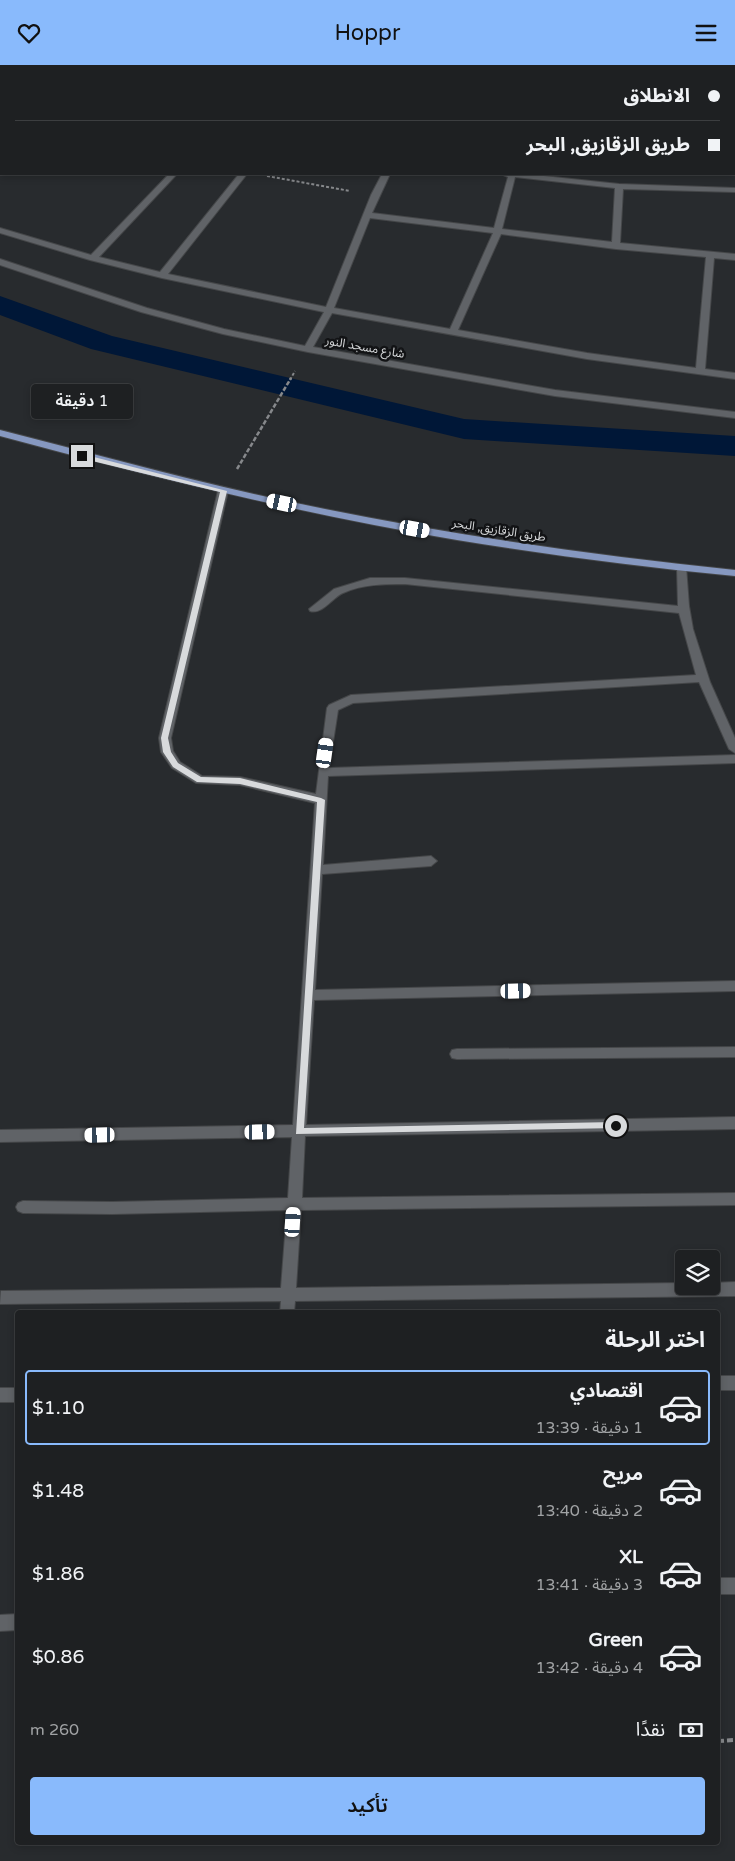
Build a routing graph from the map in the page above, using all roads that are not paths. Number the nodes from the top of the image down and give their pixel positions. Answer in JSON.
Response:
{"nodes":[{"id":1,"x":172,"y":175,"type":"edge"},
{"id":2,"x":242,"y":175,"type":"edge"},
{"id":3,"x":385,"y":175,"type":"edge"},
{"id":4,"x":509,"y":175,"type":"edge"},
{"id":5,"x":518,"y":175,"type":"edge"},
{"id":6,"x":607,"y":175,"type":"edge"},
{"id":7,"x":607,"y":185,"type":"junction"},
{"id":8,"x":619,"y":186,"type":"junction"},
{"id":9,"x":735,"y":190,"type":"edge"},
{"id":10,"x":368,"y":215,"type":"junction"},
{"id":11,"x":0,"y":230,"type":"edge"},
{"id":12,"x":498,"y":230,"type":"junction"},
{"id":13,"x":616,"y":246,"type":"junction"},
{"id":14,"x":710,"y":255,"type":"junction"},
{"id":15,"x":93,"y":257,"type":"junction"},
{"id":16,"x":735,"y":257,"type":"edge"},
{"id":17,"x":0,"y":262,"type":"edge"},
{"id":18,"x":162,"y":275,"type":"junction"},
{"id":19,"x":329,"y":310,"type":"junction"},
{"id":20,"x":452,"y":332,"type":"junction"},
{"id":21,"x":308,"y":349,"type":"junction"},
{"id":22,"x":700,"y":372,"type":"junction"},
{"id":23,"x":735,"y":376,"type":"edge"},
{"id":24,"x":735,"y":415,"type":"edge"},
{"id":25,"x":0,"y":433,"type":"edge"},
{"id":26,"x":223,"y":491,"type":"junction"},
{"id":27,"x":682,"y":568,"type":"junction"},
{"id":28,"x":735,"y":573,"type":"edge"},
{"id":29,"x":314,"y":609,"type":"dead end"},
{"id":30,"x":684,"y":610,"type":"junction"},
{"id":31,"x":702,"y":678,"type":"junction"},
{"id":32,"x":735,"y":749,"type":"edge"},
{"id":33,"x":735,"y":759,"type":"edge"},
{"id":34,"x":322,"y":772,"type":"junction"},
{"id":35,"x":321,"y":800,"type":"junction"},
{"id":36,"x":430,"y":861,"type":"dead end"},
{"id":37,"x":316,"y":870,"type":"junction"},
{"id":38,"x":735,"y":986,"type":"edge"},
{"id":39,"x":308,"y":995,"type":"junction"},
{"id":40,"x":735,"y":1052,"type":"edge"},
{"id":41,"x":457,"y":1054,"type":"dead end"},
{"id":42,"x":735,"y":1123,"type":"edge"},
{"id":43,"x":300,"y":1132,"type":"junction"},
{"id":44,"x":0,"y":1136,"type":"edge"},
{"id":45,"x":735,"y":1199,"type":"edge"},
{"id":46,"x":294,"y":1204,"type":"junction"},
{"id":47,"x":23,"y":1207,"type":"dead end"},
{"id":48,"x":735,"y":1289,"type":"edge"},
{"id":49,"x":288,"y":1295,"type":"junction"},
{"id":50,"x":1,"y":1298,"type":"dead end"},
{"id":51,"x":287,"y":1310,"type":"edge"},
{"id":52,"x":720,"y":1383,"type":"edge"},
{"id":53,"x":735,"y":1383,"type":"edge"},
{"id":54,"x":0,"y":1395,"type":"edge"},
{"id":55,"x":15,"y":1395,"type":"edge"},
{"id":56,"x":735,"y":1585,"type":"edge"},
{"id":57,"x":720,"y":1586,"type":"edge"},
{"id":58,"x":15,"y":1622,"type":"edge"},
{"id":59,"x":0,"y":1623,"type":"edge"}],
"edges":[{"from":1,"to":15,"type":"street"},
{"from":2,"to":18,"type":"street"},
{"from":3,"to":10,"type":"street"},
{"from":4,"to":12,"type":"street"},
{"from":5,"to":7,"type":"street"},
{"from":6,"to":7,"type":"street"},
{"from":7,"to":8,"type":"street"},
{"from":8,"to":9,"type":"street"},
{"from":8,"to":13,"type":"street"},
{"from":10,"to":12,"type":"street"},
{"from":10,"to":19,"type":"street"},
{"from":11,"to":15,"type":"street"},
{"from":12,"to":13,"type":"street"},
{"from":12,"to":20,"type":"street"},
{"from":13,"to":14,"type":"street"},
{"from":14,"to":16,"type":"street"},
{"from":14,"to":22,"type":"street"},
{"from":15,"to":18,"type":"street"},
{"from":17,"to":21,"type":"street","name":"شارع مسجد النور"},
{"from":18,"to":19,"type":"street"},
{"from":19,"to":20,"type":"street"},
{"from":19,"to":21,"type":"street"},
{"from":20,"to":22,"type":"street"},
{"from":21,"to":24,"type":"street","name":"شارع مسجد النور"},
{"from":22,"to":23,"type":"street"},
{"from":25,"to":26,"type":"main road","name":"طريق الزقازيق, البحر"},
{"from":26,"to":27,"type":"main road","name":"طريق الزقازيق, البحر"},
{"from":26,"to":35,"type":"street"},
{"from":27,"to":28,"type":"main road","name":"طريق الزقازيق, البحر"},
{"from":27,"to":30,"type":"street"},
{"from":29,"to":30,"type":"street"},
{"from":30,"to":31,"type":"street"},
{"from":31,"to":32,"type":"street"},
{"from":31,"to":34,"type":"street"},
{"from":33,"to":34,"type":"street"},
{"from":34,"to":35,"type":"street"},
{"from":35,"to":37,"type":"street"},
{"from":36,"to":37,"type":"street"},
{"from":37,"to":39,"type":"street"},
{"from":38,"to":39,"type":"street"},
{"from":39,"to":43,"type":"street"},
{"from":40,"to":41,"type":"street"},
{"from":42,"to":43,"type":"street"},
{"from":43,"to":44,"type":"street"},
{"from":43,"to":46,"type":"street"},
{"from":45,"to":46,"type":"street"},
{"from":46,"to":47,"type":"street"},
{"from":46,"to":49,"type":"street"},
{"from":48,"to":49,"type":"street"},
{"from":49,"to":50,"type":"street"},
{"from":49,"to":51,"type":"street"},
{"from":52,"to":53,"type":"street"},
{"from":54,"to":55,"type":"street"},
{"from":56,"to":57,"type":"street"},
{"from":58,"to":59,"type":"street"}]}
